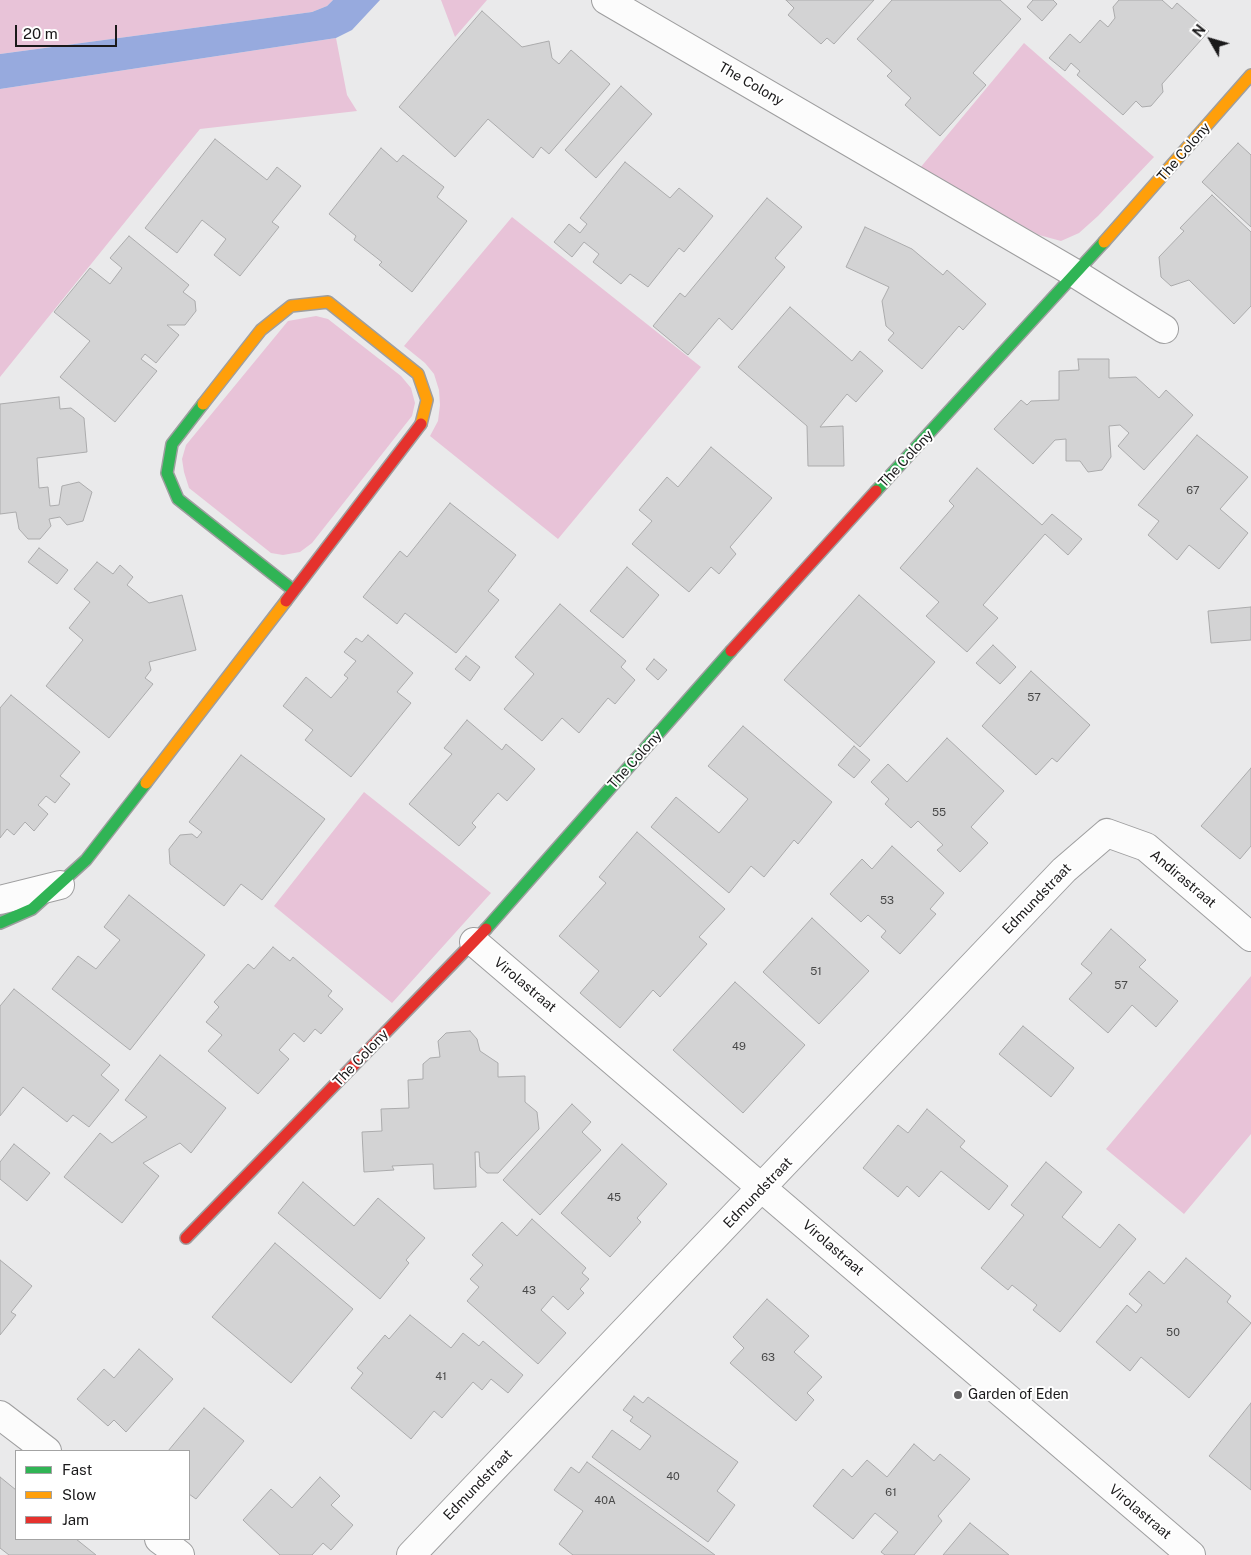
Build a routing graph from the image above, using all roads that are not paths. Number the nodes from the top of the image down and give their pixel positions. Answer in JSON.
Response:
{"nodes":[{"id":1,"x":606,"y":0,"type":"edge"},
{"id":2,"x":1251,"y":75,"type":"edge"},
{"id":3,"x":1076,"y":274,"type":"junction"},
{"id":4,"x":1164,"y":329,"type":"dead end"},
{"id":5,"x":293,"y":590,"type":"junction"},
{"id":6,"x":1107,"y":833,"type":"joint"},
{"id":7,"x":60,"y":885,"type":"junction"},
{"id":8,"x":0,"y":900,"type":"edge"},
{"id":9,"x":0,"y":923,"type":"edge"},
{"id":10,"x":1251,"y":937,"type":"edge"},
{"id":11,"x":474,"y":942,"type":"junction"},
{"id":12,"x":762,"y":1188,"type":"junction"},
{"id":13,"x":186,"y":1238,"type":"dead end"},
{"id":14,"x":0,"y":1415,"type":"edge"},
{"id":15,"x":46,"y":1450,"type":"edge"},
{"id":16,"x":160,"y":1540,"type":"edge"},
{"id":17,"x":180,"y":1555,"type":"edge"},
{"id":18,"x":411,"y":1555,"type":"edge"},
{"id":19,"x":1191,"y":1555,"type":"edge"}],
"edges":[{"from":1,"to":3,"type":"street","name":"The Colony"},
{"from":2,"to":3,"type":"street","name":"The Colony"},
{"from":3,"to":4,"type":"street","name":"The Colony"},
{"from":3,"to":11,"type":"street","name":"The Colony"},
{"from":5,"to":5,"type":"street"},
{"from":5,"to":7,"type":"street"},
{"from":6,"to":10,"type":"street","name":"Andirastraat"},
{"from":6,"to":12,"type":"street","name":"Edmundstraat"},
{"from":7,"to":8,"type":"street"},
{"from":7,"to":9,"type":"street"},
{"from":11,"to":12,"type":"street","name":"Virolastraat"},
{"from":11,"to":13,"type":"street","name":"The Colony"},
{"from":12,"to":18,"type":"street","name":"Edmundstraat"},
{"from":12,"to":19,"type":"street","name":"Virolastraat"},
{"from":14,"to":15,"type":"street"},
{"from":16,"to":17,"type":"street"}]}
